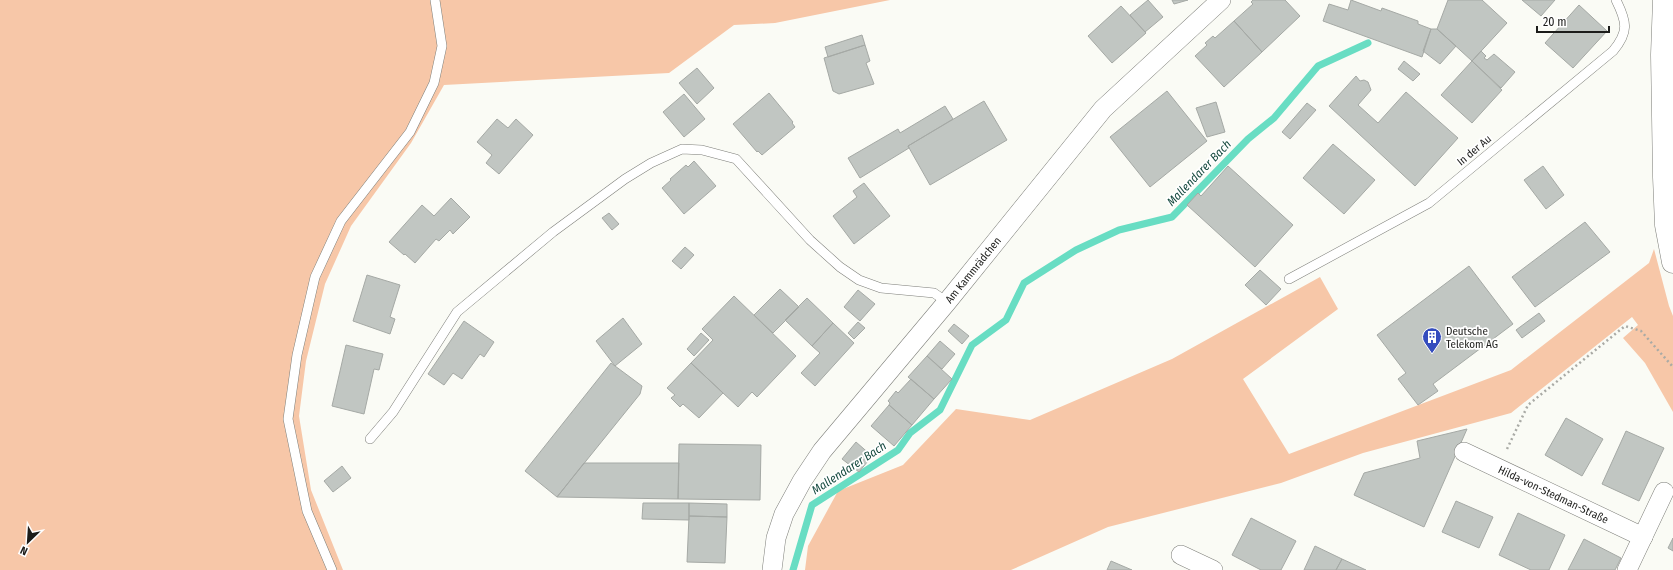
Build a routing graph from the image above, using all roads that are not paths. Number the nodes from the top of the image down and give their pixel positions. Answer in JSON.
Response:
{"nodes":[{"id":1,"x":435,"y":0,"type":"edge"},
{"id":2,"x":1221,"y":0,"type":"edge"},
{"id":3,"x":1616,"y":0,"type":"edge"},
{"id":4,"x":1664,"y":0,"type":"edge"},
{"id":5,"x":1673,"y":262,"type":"edge"},
{"id":6,"x":1290,"y":279,"type":"dead end"},
{"id":7,"x":947,"y":302,"type":"junction"},
{"id":8,"x":370,"y":439,"type":"dead end"},
{"id":9,"x":1464,"y":452,"type":"dead end"},
{"id":10,"x":1664,"y":492,"type":"dead end"},
{"id":11,"x":1643,"y":537,"type":"junction"},
{"id":12,"x":1181,"y":555,"type":"dead end"},
{"id":13,"x":332,"y":570,"type":"edge"},
{"id":14,"x":772,"y":570,"type":"edge"},
{"id":15,"x":1213,"y":570,"type":"edge"},
{"id":16,"x":1627,"y":570,"type":"edge"}],
"edges":[{"from":1,"to":13,"type":"lane"},
{"from":2,"to":7,"type":"street","name":"Am Kammrädchen"},
{"from":3,"to":6,"type":"lane","name":"In der Au"},
{"from":4,"to":5,"type":"street"},
{"from":7,"to":8,"type":"lane"},
{"from":7,"to":14,"type":"street","name":"Am Kammrädchen"},
{"from":9,"to":11,"type":"street","name":"Hilda-von-Stedman-Straße"},
{"from":10,"to":11,"type":"street"},
{"from":11,"to":16,"type":"street"},
{"from":12,"to":15,"type":"street"}]}
